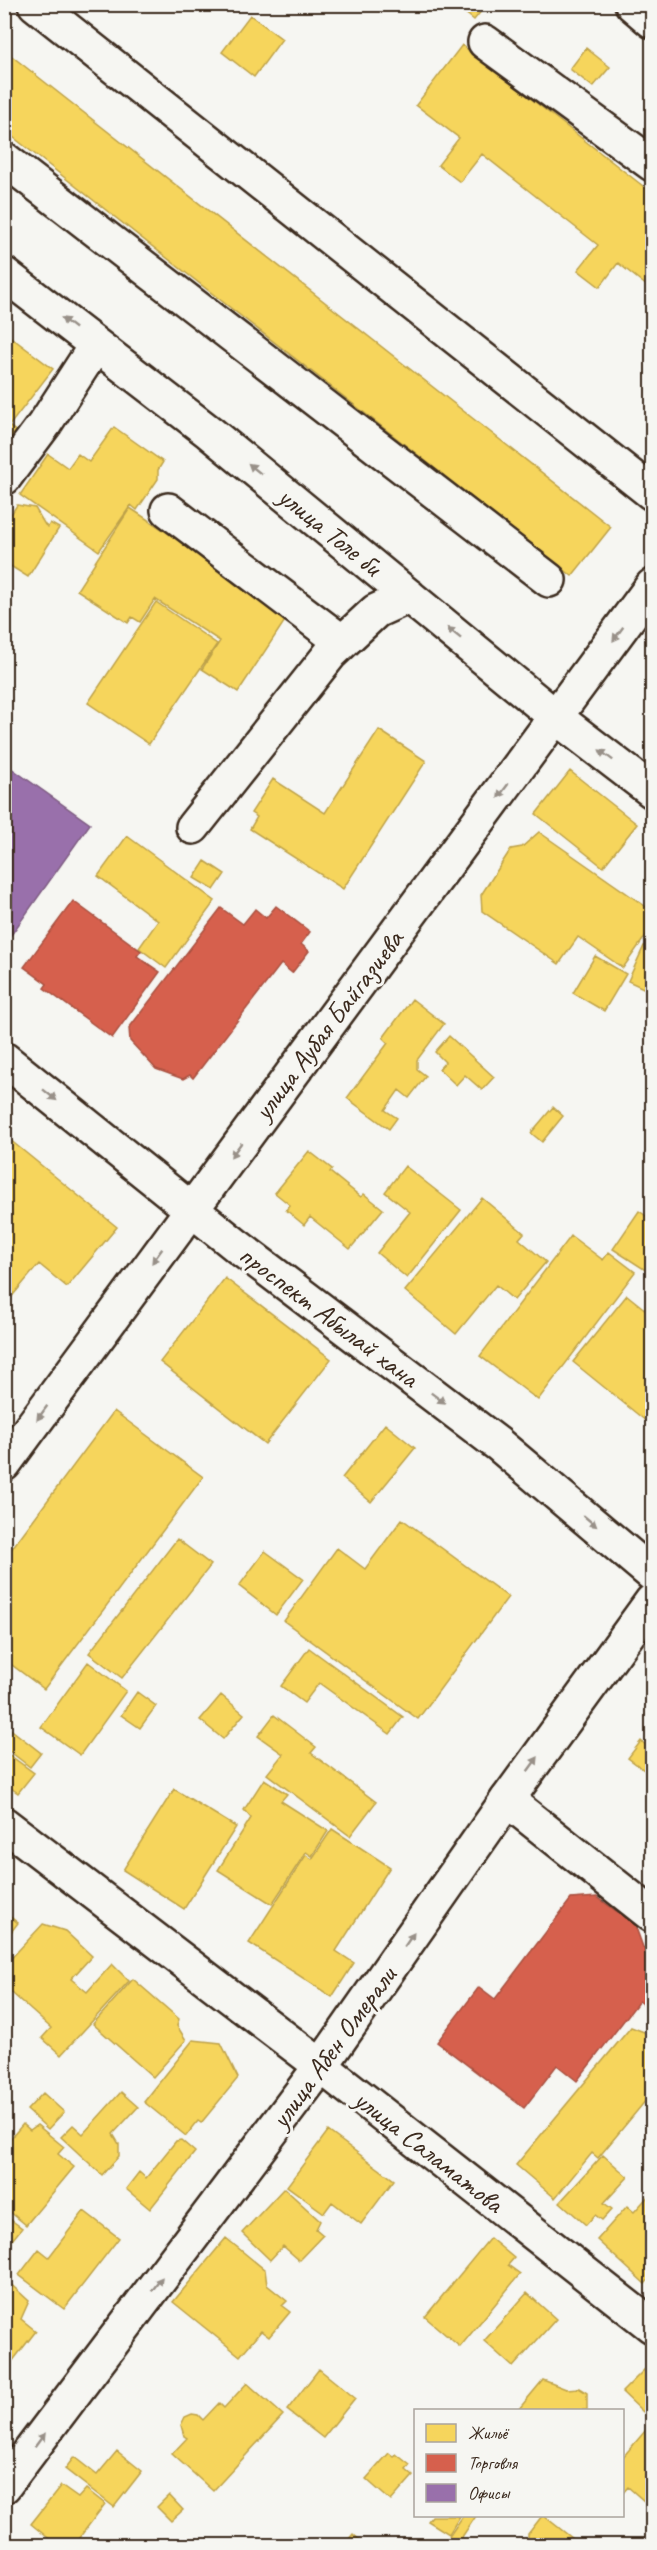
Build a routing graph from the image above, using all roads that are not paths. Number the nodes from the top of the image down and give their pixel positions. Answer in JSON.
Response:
{"nodes":[{"id":1,"x":35,"y":4,"type":"edge"},
{"id":2,"x":632,"y":4,"type":"edge"},
{"id":3,"x":652,"y":21,"type":"edge"},
{"id":4,"x":485,"y":42,"type":"dead end"},
{"id":5,"x":4,"y":159,"type":"edge"},
{"id":6,"x":652,"y":164,"type":"edge"},
{"id":7,"x":4,"y":274,"type":"edge"},
{"id":8,"x":96,"y":345,"type":"junction"},
{"id":9,"x":4,"y":478,"type":"edge"},
{"id":10,"x":652,"y":494,"type":"edge"},
{"id":11,"x":168,"y":510,"type":"dead end"},
{"id":12,"x":549,"y":580,"type":"dead end"},
{"id":13,"x":652,"y":586,"type":"edge"},
{"id":14,"x":409,"y":596,"type":"junction"},
{"id":15,"x":342,"y":642,"type":"junction"},
{"id":16,"x":557,"y":718,"type":"junction"},
{"id":17,"x":652,"y":791,"type":"edge"},
{"id":18,"x":194,"y":827,"type":"dead end"},
{"id":19,"x":4,"y":1059,"type":"edge"},
{"id":20,"x":192,"y":1209,"type":"junction"},
{"id":21,"x":4,"y":1464,"type":"edge"},
{"id":22,"x":652,"y":1574,"type":"edge"},
{"id":23,"x":652,"y":1601,"type":"edge"},
{"id":24,"x":507,"y":1800,"type":"junction"},
{"id":25,"x":4,"y":1824,"type":"edge"},
{"id":26,"x":652,"y":1915,"type":"edge"},
{"id":27,"x":321,"y":2066,"type":"junction"},
{"id":28,"x":652,"y":2326,"type":"edge"},
{"id":29,"x":4,"y":2486,"type":"edge"}],
"edges":[{"from":1,"to":10,"type":"main road"},
{"from":2,"to":3,"type":"main road"},
{"from":4,"to":6,"type":"main road"},
{"from":5,"to":12,"type":"main road"},
{"from":8,"to":7,"type":"main road","name":"улица Толе би","one_way":true},
{"from":8,"to":9,"type":"main road"},
{"from":14,"to":8,"type":"main road","name":"улица Толе би","one_way":true},
{"from":11,"to":15,"type":"main road"},
{"from":13,"to":16,"type":"main road","name":"улица Аубая Байгазиева","one_way":true},
{"from":14,"to":15,"type":"main road"},
{"from":16,"to":14,"type":"main road","name":"улица Толе би","one_way":true},
{"from":15,"to":18,"type":"main road"},
{"from":17,"to":16,"type":"main road","name":"улица Толе би","one_way":true},
{"from":16,"to":20,"type":"main road","name":"улица Аубая Байгазиева","one_way":true},
{"from":19,"to":20,"type":"main road","name":"проспект Абылай хана","one_way":true},
{"from":20,"to":21,"type":"main road","name":"улица Аубая Байгазиева","one_way":true},
{"from":20,"to":22,"type":"main road","name":"проспект Абылай хана","one_way":true},
{"from":24,"to":23,"type":"main road","name":"улица Абен Омерали","one_way":true},
{"from":24,"to":26,"type":"main road"},
{"from":27,"to":24,"type":"main road","name":"улица Абен Омерали","one_way":true},
{"from":25,"to":27,"type":"main road","name":"улица Саламатова"},
{"from":27,"to":28,"type":"main road","name":"улица Саламатова"},
{"from":29,"to":27,"type":"main road","name":"улица Абен Омерали","one_way":true}]}
